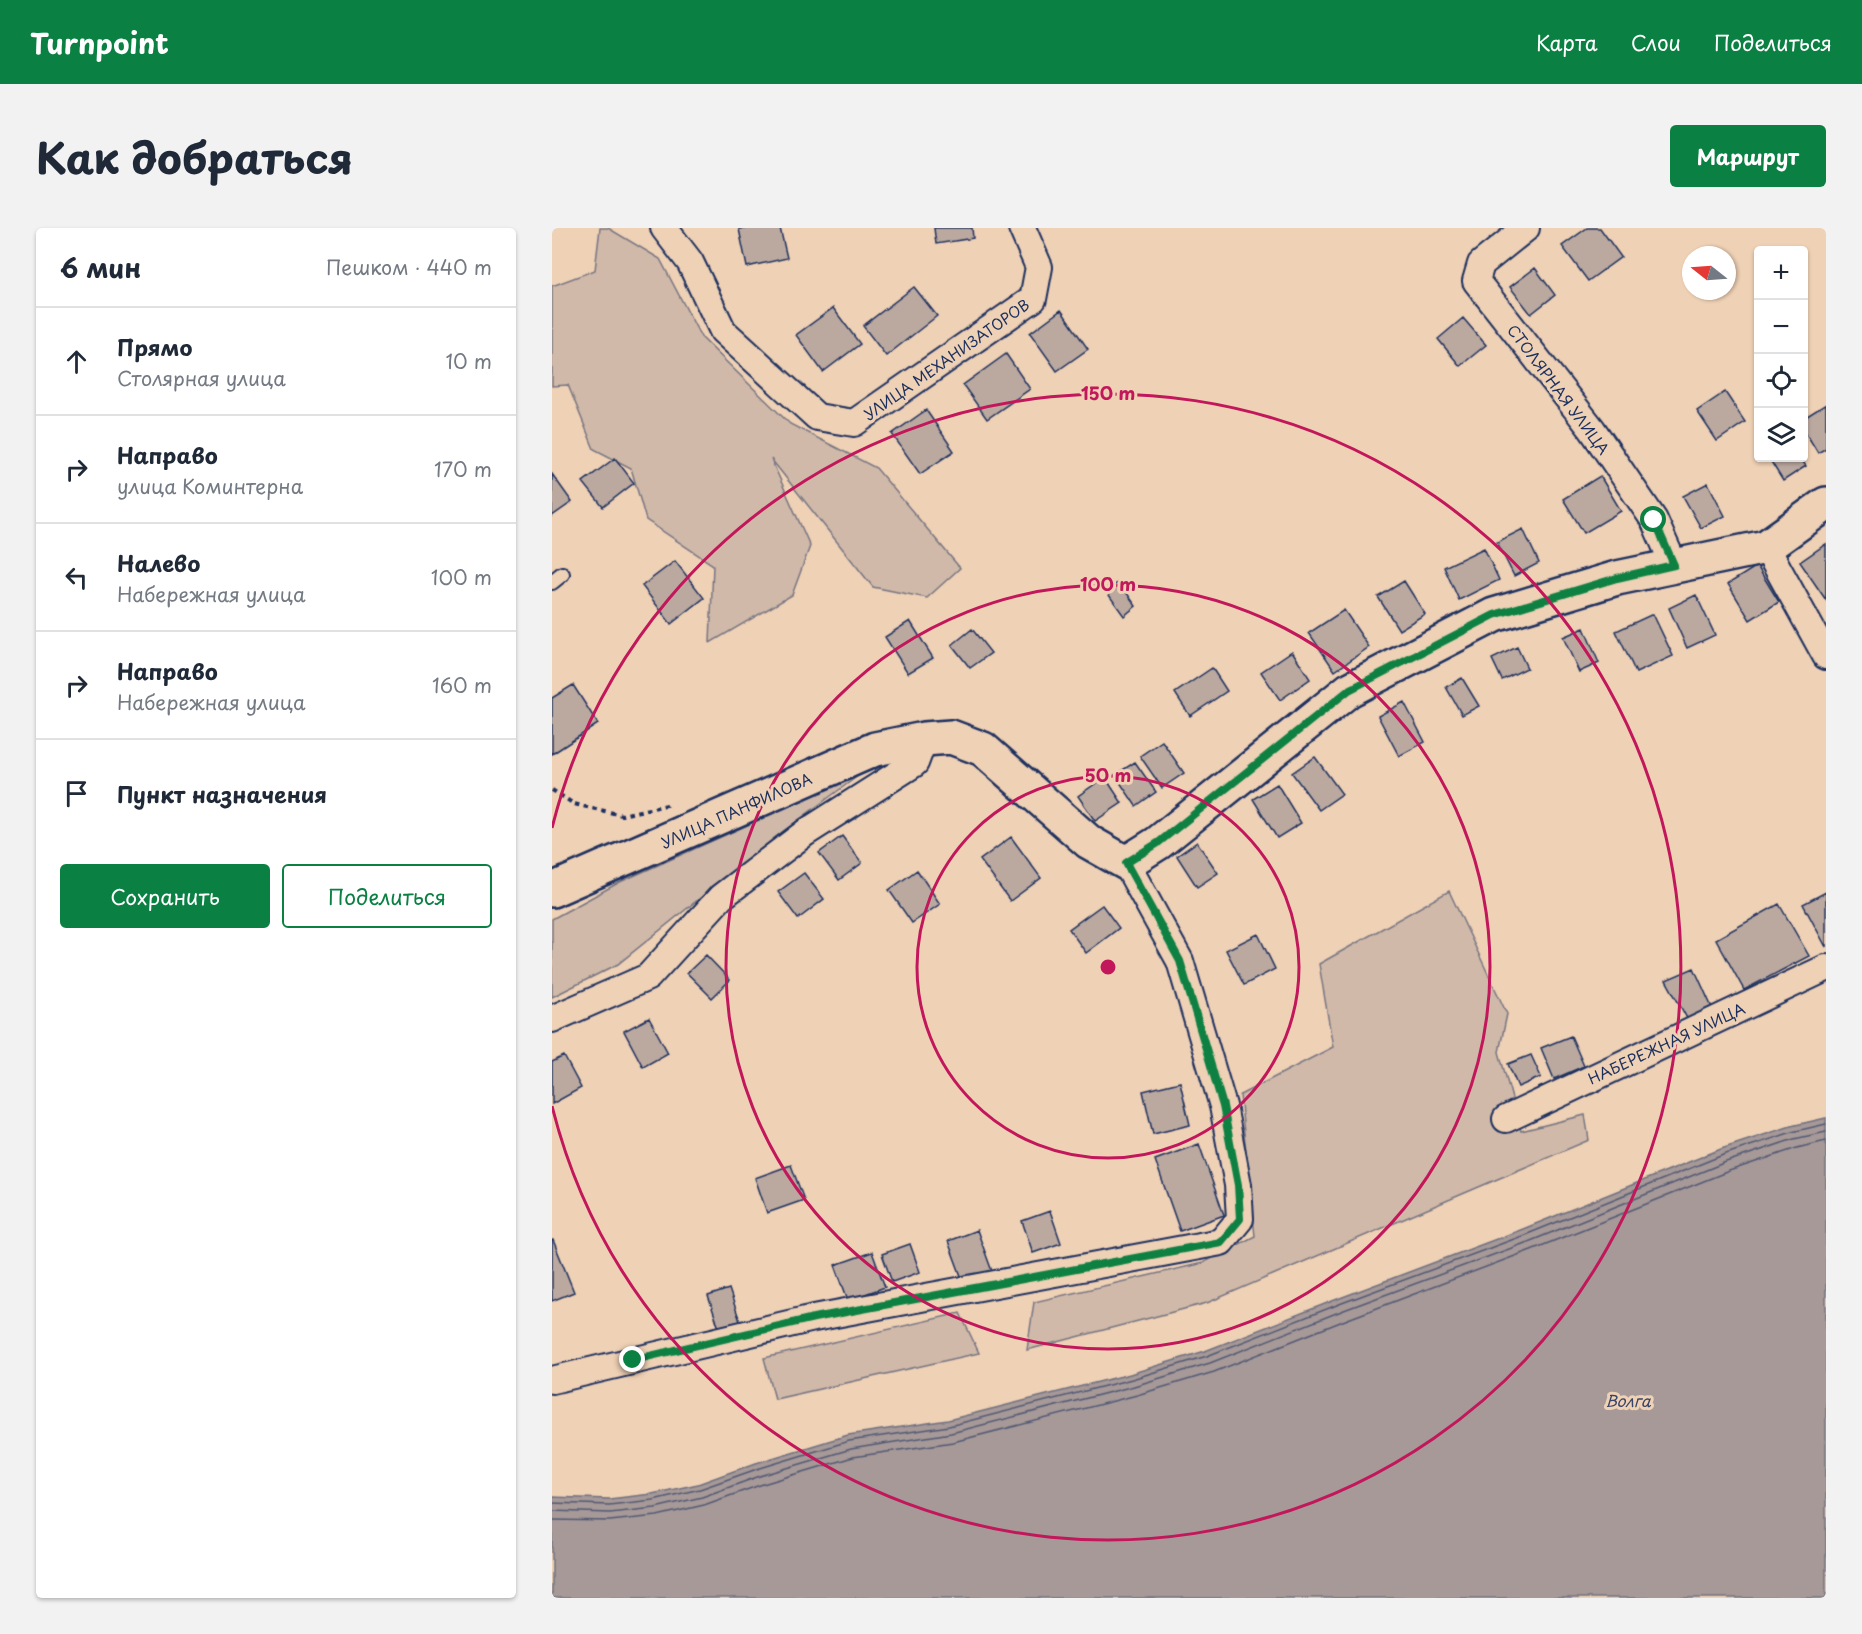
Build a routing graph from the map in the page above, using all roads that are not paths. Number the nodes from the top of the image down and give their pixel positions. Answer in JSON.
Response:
{"nodes":[{"id":1,"x":664,"y":228,"type":"edge"},
{"id":2,"x":1022,"y":228,"type":"edge"},
{"id":3,"x":1526,"y":228,"type":"edge"},
{"id":4,"x":1826,"y":504,"type":"edge"},
{"id":5,"x":1766,"y":548,"type":"junction"},
{"id":6,"x":1674,"y":565,"type":"junction"},
{"id":7,"x":1826,"y":656,"type":"edge"},
{"id":8,"x":924,"y":739,"type":"junction"},
{"id":9,"x":1126,"y":863,"type":"junction"},
{"id":10,"x":552,"y":890,"type":"edge"},
{"id":11,"x":1826,"y":968,"type":"edge"},
{"id":12,"x":552,"y":1019,"type":"edge"},
{"id":13,"x":1506,"y":1119,"type":"dead end"},
{"id":14,"x":552,"y":1380,"type":"edge"}],
"edges":[{"from":1,"to":2,"type":"street","name":"УЛИЦА МЕХАНИЗАТОРОВ"},
{"from":3,"to":6,"type":"street","name":"СТОЛЯРНАЯ УЛИЦА"},
{"from":4,"to":5,"type":"street"},
{"from":5,"to":6,"type":"street"},
{"from":5,"to":7,"type":"street"},
{"from":6,"to":9,"type":"street"},
{"from":8,"to":9,"type":"street","name":"УЛИЦА ПАНФИЛОВА"},
{"from":8,"to":10,"type":"street","name":"УЛИЦА ПАНФИЛОВА"},
{"from":8,"to":12,"type":"street"},
{"from":9,"to":14,"type":"street"},
{"from":11,"to":13,"type":"street","name":"НАБЕРЕЖНАЯ УЛИЦА"}]}
